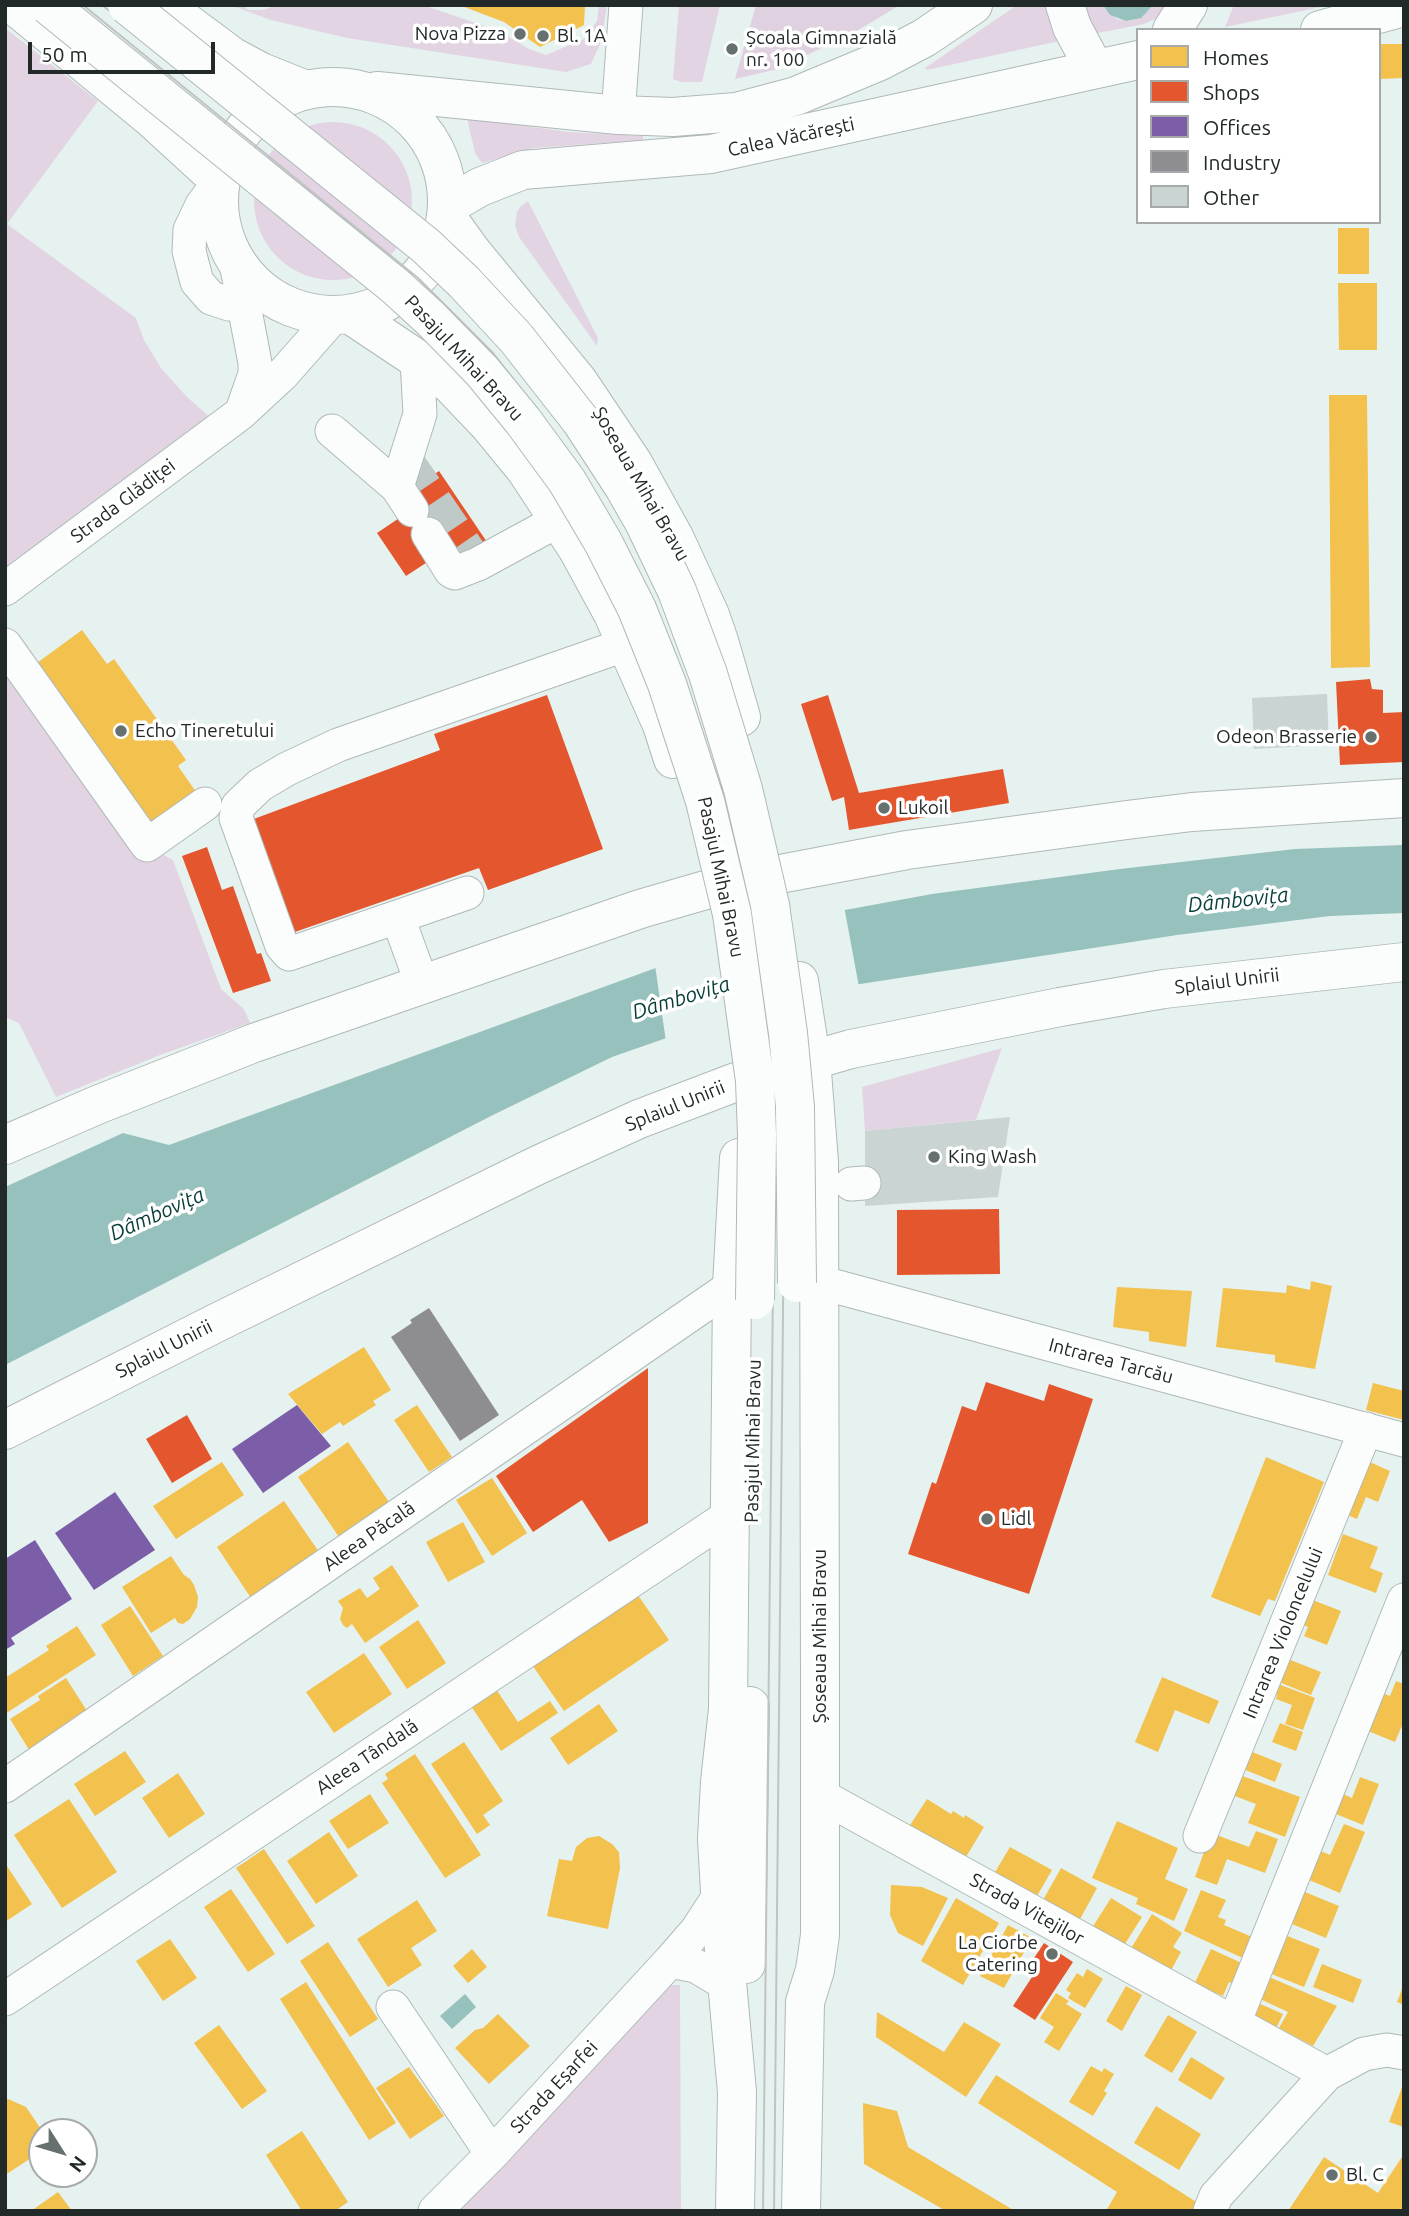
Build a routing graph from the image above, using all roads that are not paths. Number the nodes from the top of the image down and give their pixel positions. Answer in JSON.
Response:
{"nodes":[{"id":1,"x":14,"y":5,"type":"edge"},
{"id":2,"x":48,"y":5,"type":"edge"},
{"id":3,"x":127,"y":5,"type":"edge"},
{"id":4,"x":163,"y":5,"type":"edge"},
{"id":5,"x":626,"y":5,"type":"edge"},
{"id":6,"x":974,"y":5,"type":"edge"},
{"id":7,"x":1065,"y":5,"type":"edge"},
{"id":8,"x":1188,"y":5,"type":"edge"},
{"id":9,"x":1404,"y":7,"type":"edge"},
{"id":10,"x":1173,"y":28,"type":"edge"},
{"id":11,"x":1327,"y":28,"type":"edge"},
{"id":12,"x":1136,"y":61,"type":"edge"},
{"id":13,"x":1094,"y":68,"type":"junction"},
{"id":14,"x":357,"y":89,"type":"junction"},
{"id":15,"x":306,"y":90,"type":"junction"},
{"id":16,"x":618,"y":115,"type":"junction"},
{"id":17,"x":220,"y":181,"type":"junction"},
{"id":18,"x":447,"y":211,"type":"junction"},
{"id":19,"x":253,"y":298,"type":"junction"},
{"id":20,"x":342,"y":315,"type":"junction"},
{"id":21,"x":417,"y":359,"type":"junction"},
{"id":22,"x":241,"y":413,"type":"junction"},
{"id":23,"x":332,"y":431,"type":"dead end"},
{"id":24,"x":412,"y":510,"type":"junction"},
{"id":25,"x":559,"y":520,"type":"junction"},
{"id":26,"x":5,"y":589,"type":"edge"},
{"id":27,"x":627,"y":644,"type":"junction"},
{"id":28,"x":5,"y":645,"type":"edge"},
{"id":29,"x":1404,"y":798,"type":"edge"},
{"id":30,"x":205,"y":804,"type":"dead end"},
{"id":31,"x":780,"y":873,"type":"junction"},
{"id":32,"x":709,"y":889,"type":"junction"},
{"id":33,"x":467,"y":893,"type":"dead end"},
{"id":34,"x":398,"y":918,"type":"junction"},
{"id":35,"x":1404,"y":962,"type":"edge"},
{"id":36,"x":422,"y":984,"type":"junction"},
{"id":37,"x":809,"y":1042,"type":"junction"},
{"id":38,"x":736,"y":1082,"type":"junction"},
{"id":39,"x":5,"y":1144,"type":"edge"},
{"id":40,"x":819,"y":1282,"type":"junction"},
{"id":41,"x":732,"y":1286,"type":"junction"},
{"id":42,"x":1366,"y":1429,"type":"junction"},
{"id":43,"x":5,"y":1430,"type":"edge"},
{"id":44,"x":1404,"y":1440,"type":"edge"},
{"id":45,"x":730,"y":1516,"type":"junction"},
{"id":46,"x":1404,"y":1600,"type":"edge"},
{"id":47,"x":5,"y":1786,"type":"edge"},
{"id":48,"x":820,"y":1795,"type":"junction"},
{"id":49,"x":1200,"y":1836,"type":"dead end"},
{"id":50,"x":719,"y":1896,"type":"junction"},
{"id":51,"x":670,"y":1961,"type":"junction"},
{"id":52,"x":726,"y":1984,"type":"junction"},
{"id":53,"x":5,"y":2000,"type":"edge"},
{"id":54,"x":805,"y":2002,"type":"junction"},
{"id":55,"x":393,"y":2007,"type":"dead end"},
{"id":56,"x":1234,"y":2023,"type":"junction"},
{"id":57,"x":1404,"y":2053,"type":"edge"},
{"id":58,"x":1327,"y":2074,"type":"junction"},
{"id":59,"x":737,"y":2092,"type":"junction"},
{"id":60,"x":492,"y":2154,"type":"junction"},
{"id":61,"x":435,"y":2211,"type":"edge"},
{"id":62,"x":735,"y":2211,"type":"edge"},
{"id":63,"x":801,"y":2211,"type":"edge"},
{"id":64,"x":1210,"y":2211,"type":"edge"}],
"edges":[{"from":1,"to":17,"type":"main road"},
{"from":2,"to":59,"type":"main road","name":"Pasajul Mihai Bravu","bridge":true},
{"from":3,"to":54,"type":"main road","name":"Pasajul Mihai Bravu","bridge":true},
{"from":4,"to":15,"type":"main road"},
{"from":5,"to":16,"type":"street"},
{"from":6,"to":16,"type":"main road","name":"Calea Văcărești"},
{"from":7,"to":13,"type":"main road"},
{"from":8,"to":10,"type":"main road"},
{"from":9,"to":11,"type":"main road"},
{"from":12,"to":13,"type":"main road","name":"Calea Văcărești"},
{"from":13,"to":18,"type":"main road","name":"Calea Văcărești"},
{"from":14,"to":15,"type":"main road"},
{"from":14,"to":16,"type":"main road","name":"Calea Văcărești"},
{"from":14,"to":18,"type":"main road"},
{"from":15,"to":17,"type":"main road"},
{"from":17,"to":19,"type":"main road"},
{"from":17,"to":19,"type":"street"},
{"from":18,"to":20,"type":"main road"},
{"from":18,"to":31,"type":"main road","name":"Șoseaua Mihai Bravu"},
{"from":19,"to":20,"type":"main road"},
{"from":19,"to":22,"type":"street"},
{"from":20,"to":21,"type":"main road"},
{"from":20,"to":22,"type":"street","name":"Strada Glădiței"},
{"from":21,"to":24,"type":"street"},
{"from":21,"to":25,"type":"main road"},
{"from":22,"to":26,"type":"street","name":"Strada Glădiței"},
{"from":23,"to":24,"type":"street"},
{"from":24,"to":25,"type":"street"},
{"from":25,"to":27,"type":"main road"},
{"from":27,"to":32,"type":"main road"},
{"from":27,"to":34,"type":"street"},
{"from":28,"to":30,"type":"street"},
{"from":29,"to":31,"type":"main road"},
{"from":31,"to":32,"type":"main road"},
{"from":31,"to":37,"type":"main road","name":"Șoseaua Mihai Bravu"},
{"from":32,"to":36,"type":"main road"},
{"from":32,"to":38,"type":"main road"},
{"from":33,"to":34,"type":"street"},
{"from":34,"to":36,"type":"street"},
{"from":35,"to":37,"type":"main road","name":"Splaiul Unirii"},
{"from":36,"to":39,"type":"main road"},
{"from":37,"to":38,"type":"main road","name":"Splaiul Unirii"},
{"from":37,"to":40,"type":"main road","name":"Șoseaua Mihai Bravu"},
{"from":38,"to":41,"type":"main road"},
{"from":38,"to":43,"type":"main road","name":"Splaiul Unirii"},
{"from":40,"to":42,"type":"street","name":"Intrarea Tarcău"},
{"from":40,"to":48,"type":"main road","name":"Șoseaua Mihai Bravu"},
{"from":41,"to":45,"type":"main road"},
{"from":41,"to":47,"type":"street","name":"Aleea Păcală"},
{"from":42,"to":44,"type":"street","name":"Intrarea Tarcău"},
{"from":42,"to":49,"type":"street","name":"Intrarea Violoncelului"},
{"from":45,"to":50,"type":"main road"},
{"from":45,"to":53,"type":"street","name":"Aleea Tândală"},
{"from":46,"to":56,"type":"street"},
{"from":48,"to":54,"type":"main road","name":"Șoseaua Mihai Bravu"},
{"from":48,"to":56,"type":"street","name":"Strada Vitejilor"},
{"from":50,"to":51,"type":"street","name":"Strada Eșarfei"},
{"from":50,"to":52,"type":"main road"},
{"from":51,"to":52,"type":"street"},
{"from":51,"to":60,"type":"street","name":"Strada Eșarfei"},
{"from":52,"to":59,"type":"main road"},
{"from":54,"to":63,"type":"main road","name":"Șoseaua Mihai Bravu"},
{"from":55,"to":60,"type":"street"},
{"from":56,"to":58,"type":"street","name":"Strada Vitejilor"},
{"from":57,"to":58,"type":"street"},
{"from":58,"to":64,"type":"street"},
{"from":59,"to":62,"type":"main road"},
{"from":60,"to":61,"type":"street","name":"Strada Eșarfei"}]}
